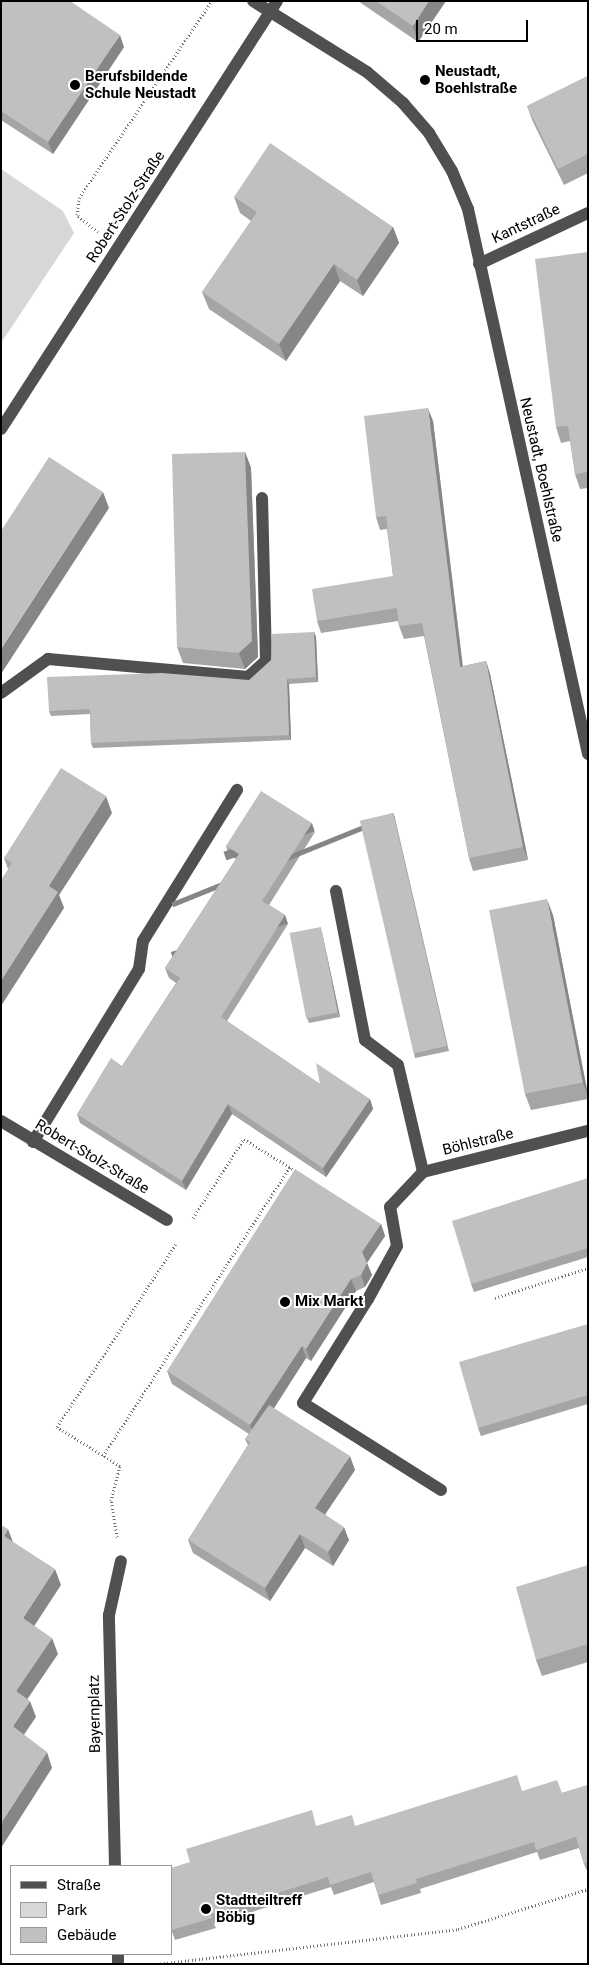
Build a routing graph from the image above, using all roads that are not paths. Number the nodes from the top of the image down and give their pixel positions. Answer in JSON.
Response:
{"nodes":[{"id":1,"x":253,"y":1,"type":"edge"},
{"id":2,"x":278,"y":1,"type":"edge"},
{"id":3,"x":269,"y":14,"type":"junction"},
{"id":4,"x":588,"y":214,"type":"edge"},
{"id":5,"x":479,"y":264,"type":"junction"},
{"id":6,"x":1,"y":429,"type":"edge"},
{"id":7,"x":262,"y":498,"type":"dead end"},
{"id":8,"x":1,"y":693,"type":"edge"},
{"id":9,"x":588,"y":754,"type":"edge"},
{"id":10,"x":237,"y":790,"type":"dead end"},
{"id":11,"x":336,"y":891,"type":"dead end"},
{"id":12,"x":1,"y":1121,"type":"edge"},
{"id":13,"x":588,"y":1130,"type":"edge"},
{"id":14,"x":34,"y":1142,"type":"junction"},
{"id":15,"x":423,"y":1172,"type":"junction"},
{"id":16,"x":167,"y":1220,"type":"road end"},
{"id":17,"x":441,"y":1490,"type":"dead end"},
{"id":18,"x":122,"y":1562,"type":"road end"},
{"id":19,"x":115,"y":1865,"type":"edge"}],
"edges":[{"from":1,"to":3,"type":"street","name":"Neustadt, Boehlstraße"},
{"from":2,"to":3,"type":"street","name":"Robert-Stolz-Straße"},
{"from":3,"to":5,"type":"street","name":"Neustadt, Boehlstraße"},
{"from":3,"to":6,"type":"street","name":"Robert-Stolz-Straße"},
{"from":4,"to":5,"type":"street","name":"Kantstraße"},
{"from":5,"to":9,"type":"street","name":"Neustadt, Boehlstraße"},
{"from":7,"to":8,"type":"street"},
{"from":10,"to":14,"type":"street"},
{"from":11,"to":15,"type":"street"},
{"from":12,"to":14,"type":"street","name":"Robert-Stolz-Straße"},
{"from":13,"to":15,"type":"street","name":"Böhlstraße"},
{"from":14,"to":16,"type":"street","name":"Robert-Stolz-Straße"},
{"from":15,"to":17,"type":"street"},
{"from":18,"to":19,"type":"street","name":"Bayernplatz"}]}
